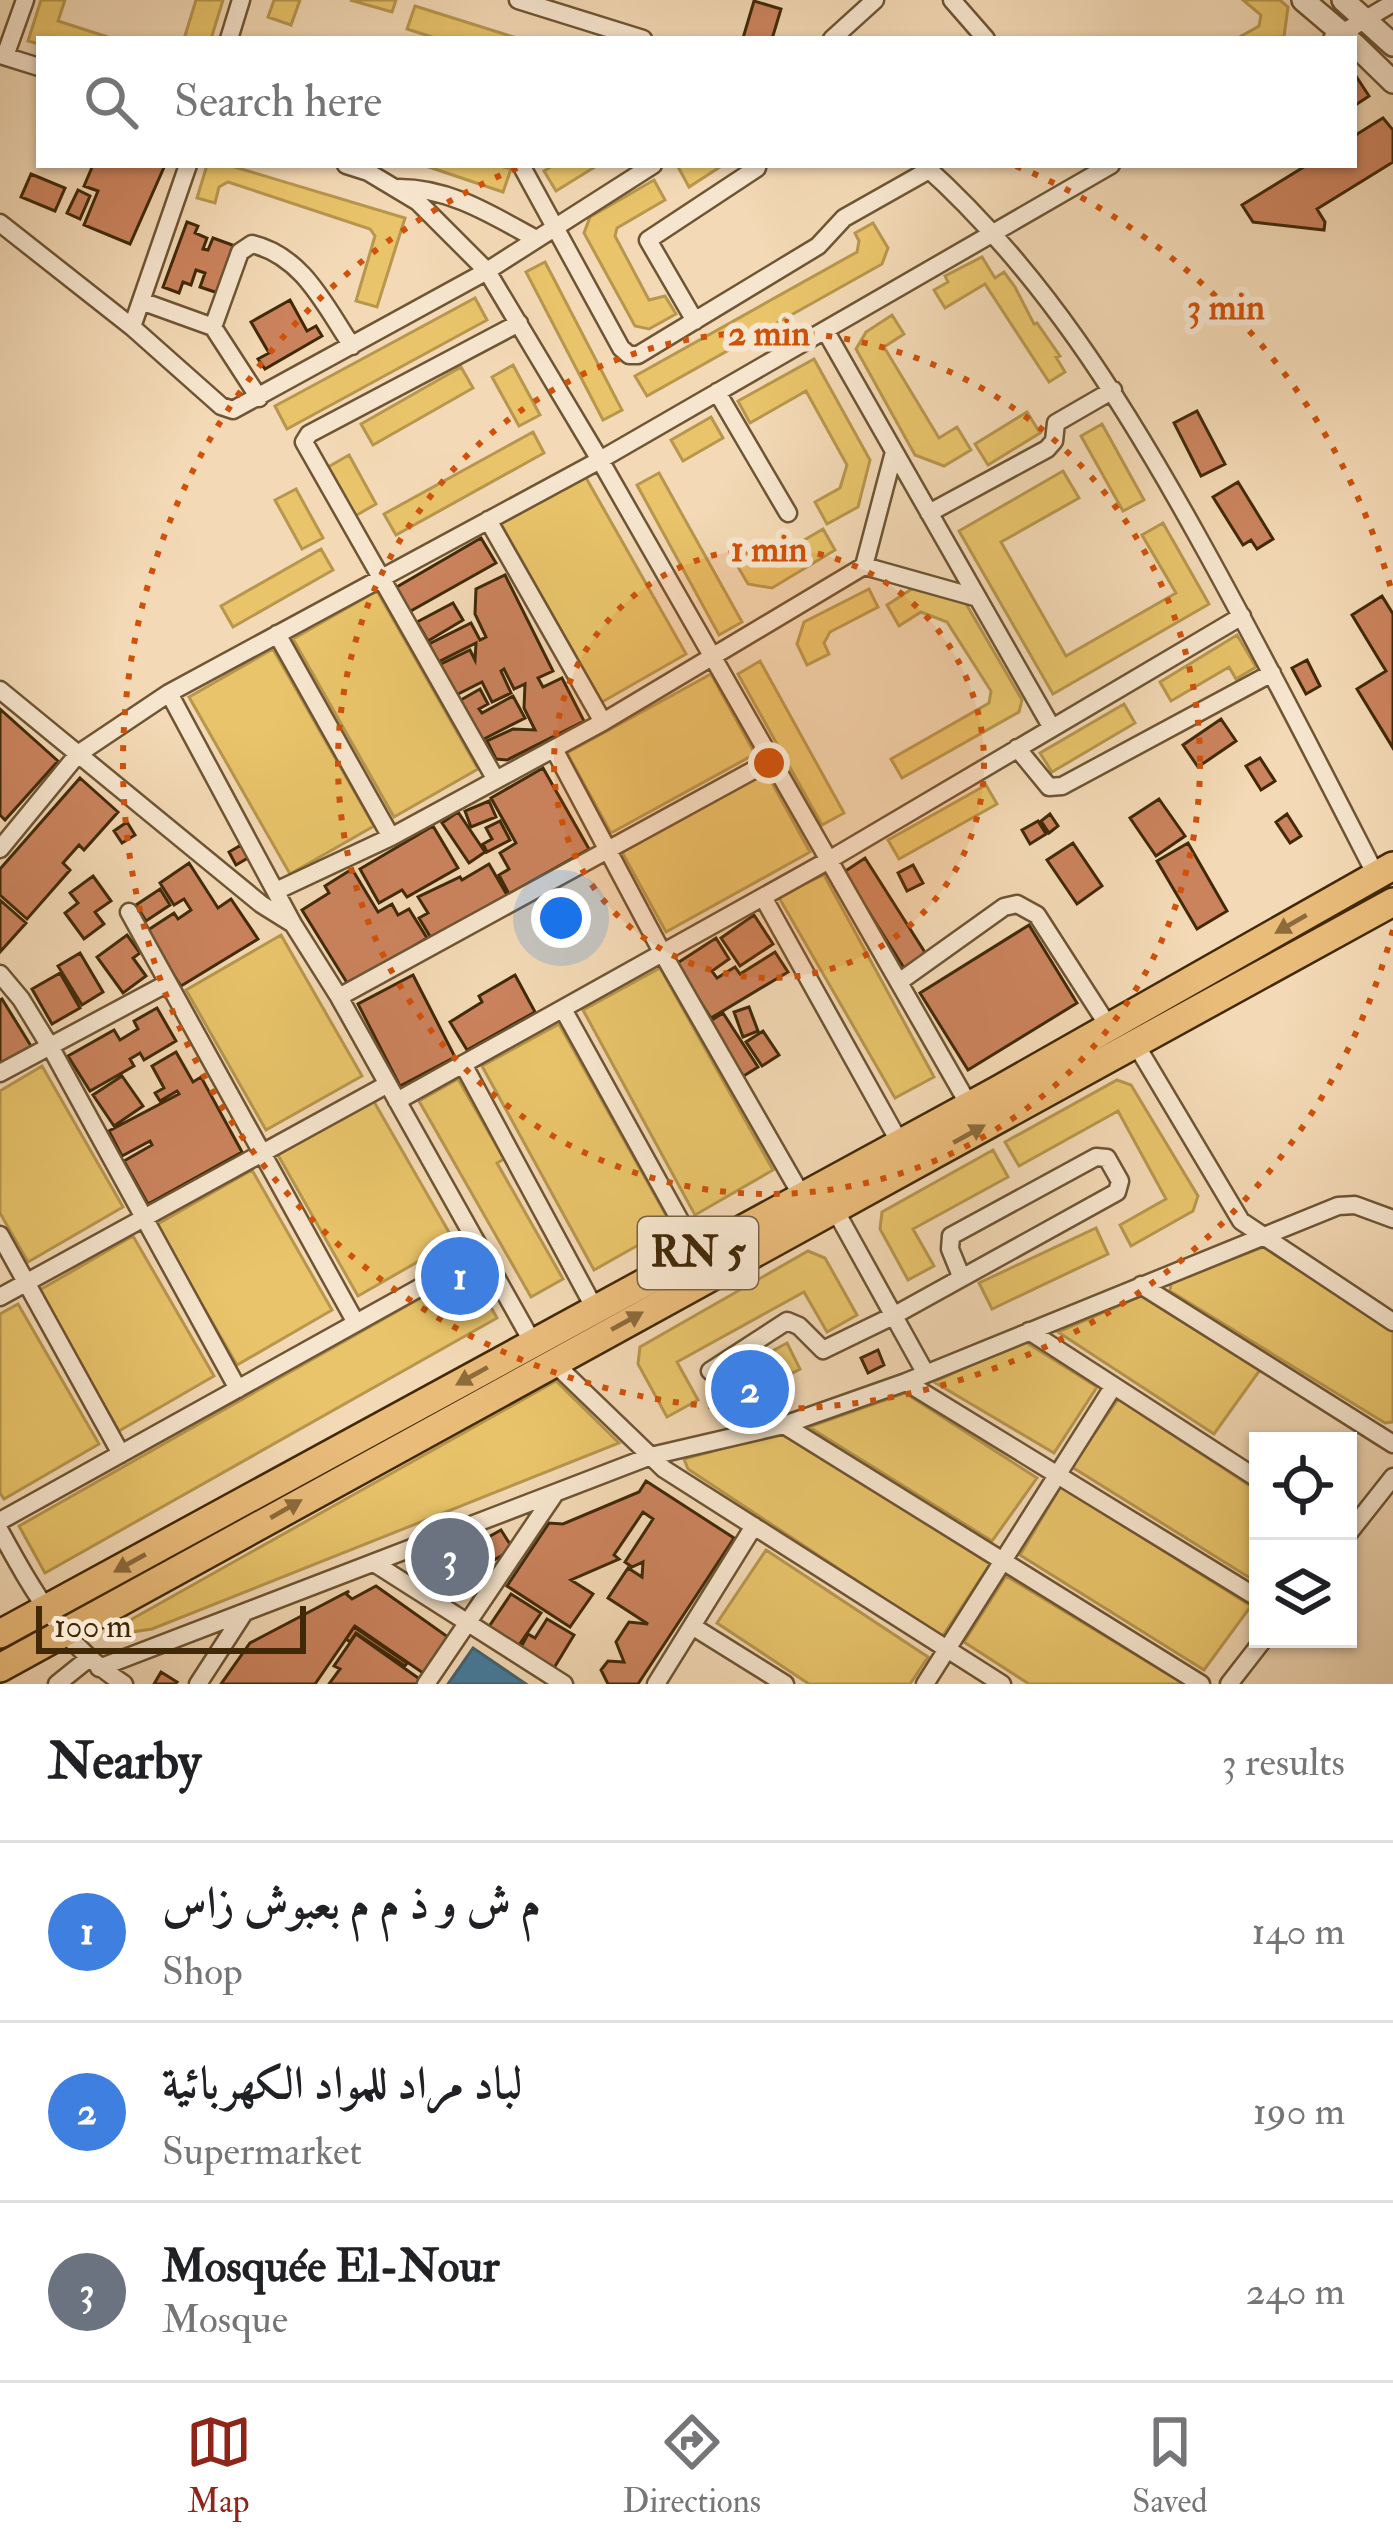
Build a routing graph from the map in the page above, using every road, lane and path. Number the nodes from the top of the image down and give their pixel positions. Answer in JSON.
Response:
{"nodes":[{"id":1,"x":25,"y":0,"type":"edge"},
{"id":2,"x":241,"y":0,"type":"edge"},
{"id":3,"x":518,"y":0,"type":"edge"},
{"id":4,"x":875,"y":0,"type":"edge"},
{"id":5,"x":952,"y":0,"type":"edge"},
{"id":6,"x":1303,"y":0,"type":"edge"},
{"id":7,"x":1343,"y":0,"type":"edge"},
{"id":8,"x":1393,"y":3,"type":"edge"},
{"id":9,"x":1366,"y":20,"type":"junction"},
{"id":10,"x":230,"y":36,"type":"edge"},
{"id":11,"x":633,"y":36,"type":"edge"},
{"id":12,"x":835,"y":36,"type":"edge"},
{"id":13,"x":983,"y":36,"type":"edge"},
{"id":14,"x":1341,"y":36,"type":"edge"},
{"id":15,"x":1347,"y":36,"type":"edge"},
{"id":16,"x":1393,"y":45,"type":"edge"},
{"id":17,"x":1357,"y":50,"type":"edge"},
{"id":18,"x":3,"y":56,"type":"edge"},
{"id":19,"x":36,"y":66,"type":"edge"},
{"id":20,"x":1393,"y":82,"type":"edge"},
{"id":21,"x":187,"y":168,"type":"edge"},
{"id":22,"x":353,"y":168,"type":"edge"},
{"id":23,"x":523,"y":168,"type":"edge"},
{"id":24,"x":648,"y":168,"type":"edge"},
{"id":25,"x":925,"y":168,"type":"edge"},
{"id":26,"x":928,"y":168,"type":"edge"},
{"id":27,"x":1102,"y":168,"type":"edge"},
{"id":28,"x":757,"y":169,"type":"dead end"},
{"id":29,"x":398,"y":188,"type":"junction"},
{"id":30,"x":0,"y":223,"type":"edge"},
{"id":31,"x":553,"y":228,"type":"junction"},
{"id":32,"x":994,"y":231,"type":"junction"},
{"id":33,"x":536,"y":239,"type":"junction"},
{"id":34,"x":487,"y":271,"type":"junction"},
{"id":35,"x":141,"y":301,"type":"junction"},
{"id":36,"x":695,"y":321,"type":"junction"},
{"id":37,"x":519,"y":323,"type":"junction"},
{"id":38,"x":132,"y":327,"type":"junction"},
{"id":39,"x":213,"y":327,"type":"junction"},
{"id":40,"x":825,"y":330,"type":"junction"},
{"id":41,"x":352,"y":346,"type":"junction"},
{"id":42,"x":1113,"y":390,"type":"junction"},
{"id":43,"x":716,"y":392,"type":"junction"},
{"id":44,"x":259,"y":398,"type":"junction"},
{"id":45,"x":894,"y":452,"type":"junction"},
{"id":46,"x":601,"y":460,"type":"junction"},
{"id":47,"x":788,"y":513,"type":"dead end"},
{"id":48,"x":929,"y":513,"type":"junction"},
{"id":49,"x":488,"y":520,"type":"junction"},
{"id":50,"x":864,"y":566,"type":"junction"},
{"id":51,"x":382,"y":578,"type":"junction"},
{"id":52,"x":978,"y":598,"type":"junction"},
{"id":53,"x":1242,"y":616,"type":"junction"},
{"id":54,"x":277,"y":634,"type":"junction"},
{"id":55,"x":711,"y":655,"type":"junction"},
{"id":56,"x":1272,"y":673,"type":"junction"},
{"id":57,"x":0,"y":690,"type":"edge"},
{"id":58,"x":170,"y":693,"type":"junction"},
{"id":59,"x":602,"y":722,"type":"junction"},
{"id":60,"x":1052,"y":728,"type":"junction"},
{"id":61,"x":1017,"y":748,"type":"junction"},
{"id":62,"x":554,"y":749,"type":"junction"},
{"id":63,"x":78,"y":754,"type":"junction"},
{"id":64,"x":772,"y":760,"type":"junction"},
{"id":65,"x":496,"y":780,"type":"junction"},
{"id":66,"x":392,"y":837,"type":"junction"},
{"id":67,"x":0,"y":850,"type":"edge"},
{"id":68,"x":608,"y":850,"type":"junction"},
{"id":69,"x":829,"y":860,"type":"junction"},
{"id":70,"x":1385,"y":871,"type":"edge"},
{"id":71,"x":278,"y":890,"type":"junction"},
{"id":72,"x":763,"y":897,"type":"junction"},
{"id":73,"x":1393,"y":902,"type":"edge"},
{"id":74,"x":129,"y":912,"type":"dead end"},
{"id":75,"x":293,"y":924,"type":"junction"},
{"id":76,"x":663,"y":954,"type":"junction"},
{"id":77,"x":0,"y":974,"type":"edge"},
{"id":78,"x":899,"y":982,"type":"junction"},
{"id":79,"x":168,"y":983,"type":"junction"},
{"id":80,"x":339,"y":998,"type":"junction"},
{"id":81,"x":563,"y":1010,"type":"junction"},
{"id":82,"x":1109,"y":1027,"type":"junction"},
{"id":83,"x":1135,"y":1043,"type":"junction"},
{"id":84,"x":51,"y":1048,"type":"junction"},
{"id":85,"x":464,"y":1064,"type":"junction"},
{"id":86,"x":0,"y":1073,"type":"edge"},
{"id":87,"x":388,"y":1084,"type":"junction"},
{"id":88,"x":398,"y":1101,"type":"junction"},
{"id":89,"x":969,"y":1105,"type":"junction"},
{"id":90,"x":900,"y":1142,"type":"junction"},
{"id":91,"x":260,"y":1154,"type":"junction"},
{"id":92,"x":802,"y":1196,"type":"junction"},
{"id":93,"x":834,"y":1208,"type":"junction"},
{"id":94,"x":144,"y":1218,"type":"junction"},
{"id":95,"x":1393,"y":1219,"type":"edge"},
{"id":96,"x":0,"y":1235,"type":"edge"},
{"id":97,"x":1260,"y":1236,"type":"junction"},
{"id":98,"x":698,"y":1252,"type":"junction"},
{"id":99,"x":482,"y":1253,"type":"junction"},
{"id":100,"x":961,"y":1276,"type":"junction"},
{"id":101,"x":28,"y":1282,"type":"junction"},
{"id":102,"x":1141,"y":1285,"type":"junction"},
{"id":103,"x":0,"y":1297,"type":"edge"},
{"id":104,"x":595,"y":1309,"type":"junction"},
{"id":105,"x":893,"y":1316,"type":"junction"},
{"id":106,"x":1393,"y":1322,"type":"edge"},
{"id":107,"x":356,"y":1323,"type":"junction"},
{"id":108,"x":1029,"y":1331,"type":"junction"},
{"id":109,"x":543,"y":1352,"type":"junction"},
{"id":110,"x":710,"y":1371,"type":"dead end"},
{"id":111,"x":926,"y":1374,"type":"junction"},
{"id":112,"x":906,"y":1382,"type":"junction"},
{"id":113,"x":1113,"y":1387,"type":"junction"},
{"id":114,"x":238,"y":1389,"type":"junction"},
{"id":115,"x":784,"y":1425,"type":"junction"},
{"id":116,"x":1393,"y":1444,"type":"edge"},
{"id":117,"x":121,"y":1454,"type":"junction"},
{"id":118,"x":651,"y":1456,"type":"junction"},
{"id":119,"x":1249,"y":1473,"type":"edge"},
{"id":120,"x":1058,"y":1474,"type":"junction"},
{"id":121,"x":1393,"y":1477,"type":"edge"},
{"id":122,"x":555,"y":1494,"type":"junction"},
{"id":123,"x":0,"y":1521,"type":"edge"},
{"id":124,"x":1357,"y":1523,"type":"edge"},
{"id":125,"x":754,"y":1526,"type":"junction"},
{"id":126,"x":0,"y":1531,"type":"edge"},
{"id":127,"x":1003,"y":1561,"type":"junction"},
{"id":128,"x":374,"y":1563,"type":"junction"},
{"id":129,"x":1249,"y":1592,"type":"edge"},
{"id":130,"x":44,"y":1610,"type":"junction"},
{"id":131,"x":244,"y":1613,"type":"junction"},
{"id":132,"x":466,"y":1622,"type":"junction"},
{"id":133,"x":692,"y":1626,"type":"junction"},
{"id":134,"x":0,"y":1634,"type":"edge"},
{"id":135,"x":63,"y":1634,"type":"junction"},
{"id":136,"x":1257,"y":1648,"type":"edge"},
{"id":137,"x":947,"y":1649,"type":"junction"},
{"id":138,"x":93,"y":1664,"type":"junction"},
{"id":139,"x":0,"y":1668,"type":"edge"},
{"id":140,"x":57,"y":1684,"type":"edge"},
{"id":141,"x":124,"y":1684,"type":"edge"},
{"id":142,"x":199,"y":1684,"type":"edge"},
{"id":143,"x":426,"y":1684,"type":"edge"},
{"id":144,"x":564,"y":1684,"type":"edge"},
{"id":145,"x":656,"y":1684,"type":"edge"},
{"id":146,"x":784,"y":1684,"type":"edge"},
{"id":147,"x":925,"y":1684,"type":"edge"},
{"id":148,"x":1002,"y":1684,"type":"edge"},
{"id":149,"x":1201,"y":1684,"type":"edge"},
{"id":150,"x":1228,"y":1684,"type":"edge"}],
"edges":[{"from":1,"to":18,"type":"street"},
{"from":2,"to":10,"type":"street"},
{"from":3,"to":11,"type":"street"},
{"from":4,"to":12,"type":"street"},
{"from":5,"to":13,"type":"street"},
{"from":6,"to":14,"type":"street"},
{"from":7,"to":9,"type":"street"},
{"from":8,"to":9,"type":"street"},
{"from":9,"to":15,"type":"street"},
{"from":9,"to":16,"type":"street"},
{"from":17,"to":20,"type":"street"},
{"from":18,"to":19,"type":"street"},
{"from":21,"to":35,"type":"street"},
{"from":22,"to":29,"type":"street"},
{"from":23,"to":31,"type":"street"},
{"from":24,"to":31,"type":"street"},
{"from":25,"to":36,"type":"street"},
{"from":26,"to":32,"type":"street"},
{"from":27,"to":32,"type":"street"},
{"from":28,"to":36,"type":"street"},
{"from":29,"to":33,"type":"street"},
{"from":29,"to":34,"type":"street"},
{"from":30,"to":38,"type":"street"},
{"from":31,"to":33,"type":"street"},
{"from":31,"to":36,"type":"street"},
{"from":32,"to":40,"type":"street"},
{"from":32,"to":42,"type":"street"},
{"from":33,"to":34,"type":"street"},
{"from":34,"to":37,"type":"street"},
{"from":34,"to":41,"type":"street"},
{"from":35,"to":38,"type":"street"},
{"from":35,"to":39,"type":"street"},
{"from":37,"to":46,"type":"street"},
{"from":37,"to":51,"type":"street"},
{"from":38,"to":44,"type":"street"},
{"from":39,"to":41,"type":"street"},
{"from":39,"to":44,"type":"street"},
{"from":40,"to":43,"type":"street"},
{"from":40,"to":45,"type":"street"},
{"from":41,"to":44,"type":"street"},
{"from":42,"to":48,"type":"street"},
{"from":42,"to":53,"type":"street"},
{"from":43,"to":46,"type":"street"},
{"from":43,"to":47,"type":"street"},
{"from":45,"to":48,"type":"street"},
{"from":45,"to":50,"type":"street"},
{"from":46,"to":49,"type":"street"},
{"from":46,"to":55,"type":"street"},
{"from":48,"to":52,"type":"street"},
{"from":49,"to":51,"type":"street"},
{"from":49,"to":59,"type":"street"},
{"from":50,"to":52,"type":"street"},
{"from":50,"to":55,"type":"street"},
{"from":51,"to":54,"type":"street"},
{"from":51,"to":65,"type":"street"},
{"from":52,"to":60,"type":"street"},
{"from":53,"to":56,"type":"street"},
{"from":53,"to":60,"type":"street"},
{"from":54,"to":58,"type":"street"},
{"from":54,"to":66,"type":"street"},
{"from":55,"to":59,"type":"street"},
{"from":55,"to":64,"type":"street"},
{"from":56,"to":61,"type":"street"},
{"from":56,"to":70,"type":"street"},
{"from":57,"to":63,"type":"street"},
{"from":58,"to":63,"type":"street"},
{"from":58,"to":71,"type":"street"},
{"from":59,"to":62,"type":"street"},
{"from":60,"to":61,"type":"street"},
{"from":61,"to":69,"type":"street"},
{"from":62,"to":65,"type":"street"},
{"from":62,"to":68,"type":"street"},
{"from":63,"to":67,"type":"street"},
{"from":63,"to":75,"type":"street"},
{"from":64,"to":68,"type":"street"},
{"from":64,"to":69,"type":"street"},
{"from":65,"to":66,"type":"street"},
{"from":66,"to":71,"type":"street"},
{"from":68,"to":76,"type":"street"},
{"from":68,"to":80,"type":"street"},
{"from":69,"to":72,"type":"street"},
{"from":69,"to":78,"type":"street"},
{"from":70,"to":82,"type":"main road","number":"RN 5","one_way":true},
{"from":71,"to":75,"type":"street"},
{"from":72,"to":76,"type":"street"},
{"from":72,"to":90,"type":"street"},
{"from":73,"to":83,"type":"main road","number":"RN 5"},
{"from":74,"to":79,"type":"street"},
{"from":75,"to":80,"type":"street"},
{"from":76,"to":81,"type":"street"},
{"from":76,"to":92,"type":"street"},
{"from":77,"to":84,"type":"street"},
{"from":78,"to":82,"type":"street"},
{"from":78,"to":89,"type":"street"},
{"from":79,"to":84,"type":"street"},
{"from":79,"to":91,"type":"street"},
{"from":80,"to":87,"type":"street"},
{"from":81,"to":85,"type":"street"},
{"from":81,"to":98,"type":"street"},
{"from":82,"to":89,"type":"main road","number":"RN 5"},
{"from":93,"to":83,"type":"main road","number":"RN 5","one_way":true},
{"from":83,"to":97,"type":"street"},
{"from":84,"to":86,"type":"street"},
{"from":84,"to":94,"type":"street"},
{"from":85,"to":88,"type":"street"},
{"from":85,"to":104,"type":"street"},
{"from":87,"to":88,"type":"street"},
{"from":87,"to":91,"type":"street"},
{"from":88,"to":99,"type":"street"},
{"from":89,"to":90,"type":"main road","number":"RN 5"},
{"from":90,"to":92,"type":"main road","number":"RN 5"},
{"from":91,"to":94,"type":"street"},
{"from":91,"to":107,"type":"street"},
{"from":92,"to":98,"type":"main road","number":"RN 5"},
{"from":93,"to":105,"type":"street"},
{"from":109,"to":93,"type":"main road","number":"RN 5","one_way":true},
{"from":94,"to":101,"type":"street"},
{"from":94,"to":114,"type":"street"},
{"from":95,"to":97,"type":"street"},
{"from":96,"to":101,"type":"street"},
{"from":97,"to":102,"type":"street"},
{"from":97,"to":106,"type":"street"},
{"from":98,"to":104,"type":"main road","number":"RN 5"},
{"from":99,"to":107,"type":"street"},
{"from":99,"to":109,"type":"street"},
{"from":100,"to":100,"type":"street"},
{"from":100,"to":105,"type":"street"},
{"from":101,"to":103,"type":"street"},
{"from":101,"to":117,"type":"street"},
{"from":102,"to":108,"type":"street"},
{"from":102,"to":116,"type":"street"},
{"from":104,"to":109,"type":"main road","number":"RN 5"},
{"from":105,"to":110,"type":"street"},
{"from":105,"to":111,"type":"street"},
{"from":107,"to":114,"type":"street"},
{"from":108,"to":111,"type":"street"},
{"from":108,"to":113,"type":"street"},
{"from":109,"to":118,"type":"street"},
{"from":109,"to":130,"type":"main road","number":"RN 5","one_way":true},
{"from":135,"to":109,"type":"main road","number":"RN 5","one_way":true},
{"from":111,"to":112,"type":"street"},
{"from":112,"to":115,"type":"street"},
{"from":112,"to":120,"type":"street"},
{"from":113,"to":119,"type":"street"},
{"from":113,"to":120,"type":"street"},
{"from":114,"to":117,"type":"street"},
{"from":115,"to":118,"type":"street"},
{"from":115,"to":127,"type":"street"},
{"from":117,"to":123,"type":"street"},
{"from":118,"to":122,"type":"street"},
{"from":118,"to":125,"type":"street"},
{"from":120,"to":127,"type":"street"},
{"from":120,"to":129,"type":"street"},
{"from":121,"to":124,"type":"street"},
{"from":122,"to":128,"type":"street"},
{"from":122,"to":132,"type":"street"},
{"from":125,"to":133,"type":"street"},
{"from":125,"to":137,"type":"street"},
{"from":126,"to":130,"type":"street"},
{"from":127,"to":137,"type":"street"},
{"from":127,"to":149,"type":"street"},
{"from":128,"to":131,"type":"street"},
{"from":128,"to":132,"type":"street"},
{"from":130,"to":134,"type":"main road","number":"RN 5"},
{"from":130,"to":135,"type":"street"},
{"from":131,"to":138,"type":"street"},
{"from":131,"to":142,"type":"street"},
{"from":132,"to":143,"type":"street"},
{"from":132,"to":144,"type":"street"},
{"from":133,"to":145,"type":"street"},
{"from":133,"to":146,"type":"street"},
{"from":135,"to":138,"type":"street"},
{"from":135,"to":139,"type":"main road","number":"RN 5"},
{"from":136,"to":150,"type":"street"},
{"from":137,"to":147,"type":"street"},
{"from":137,"to":148,"type":"street"},
{"from":138,"to":140,"type":"street"},
{"from":138,"to":141,"type":"street"}]}
